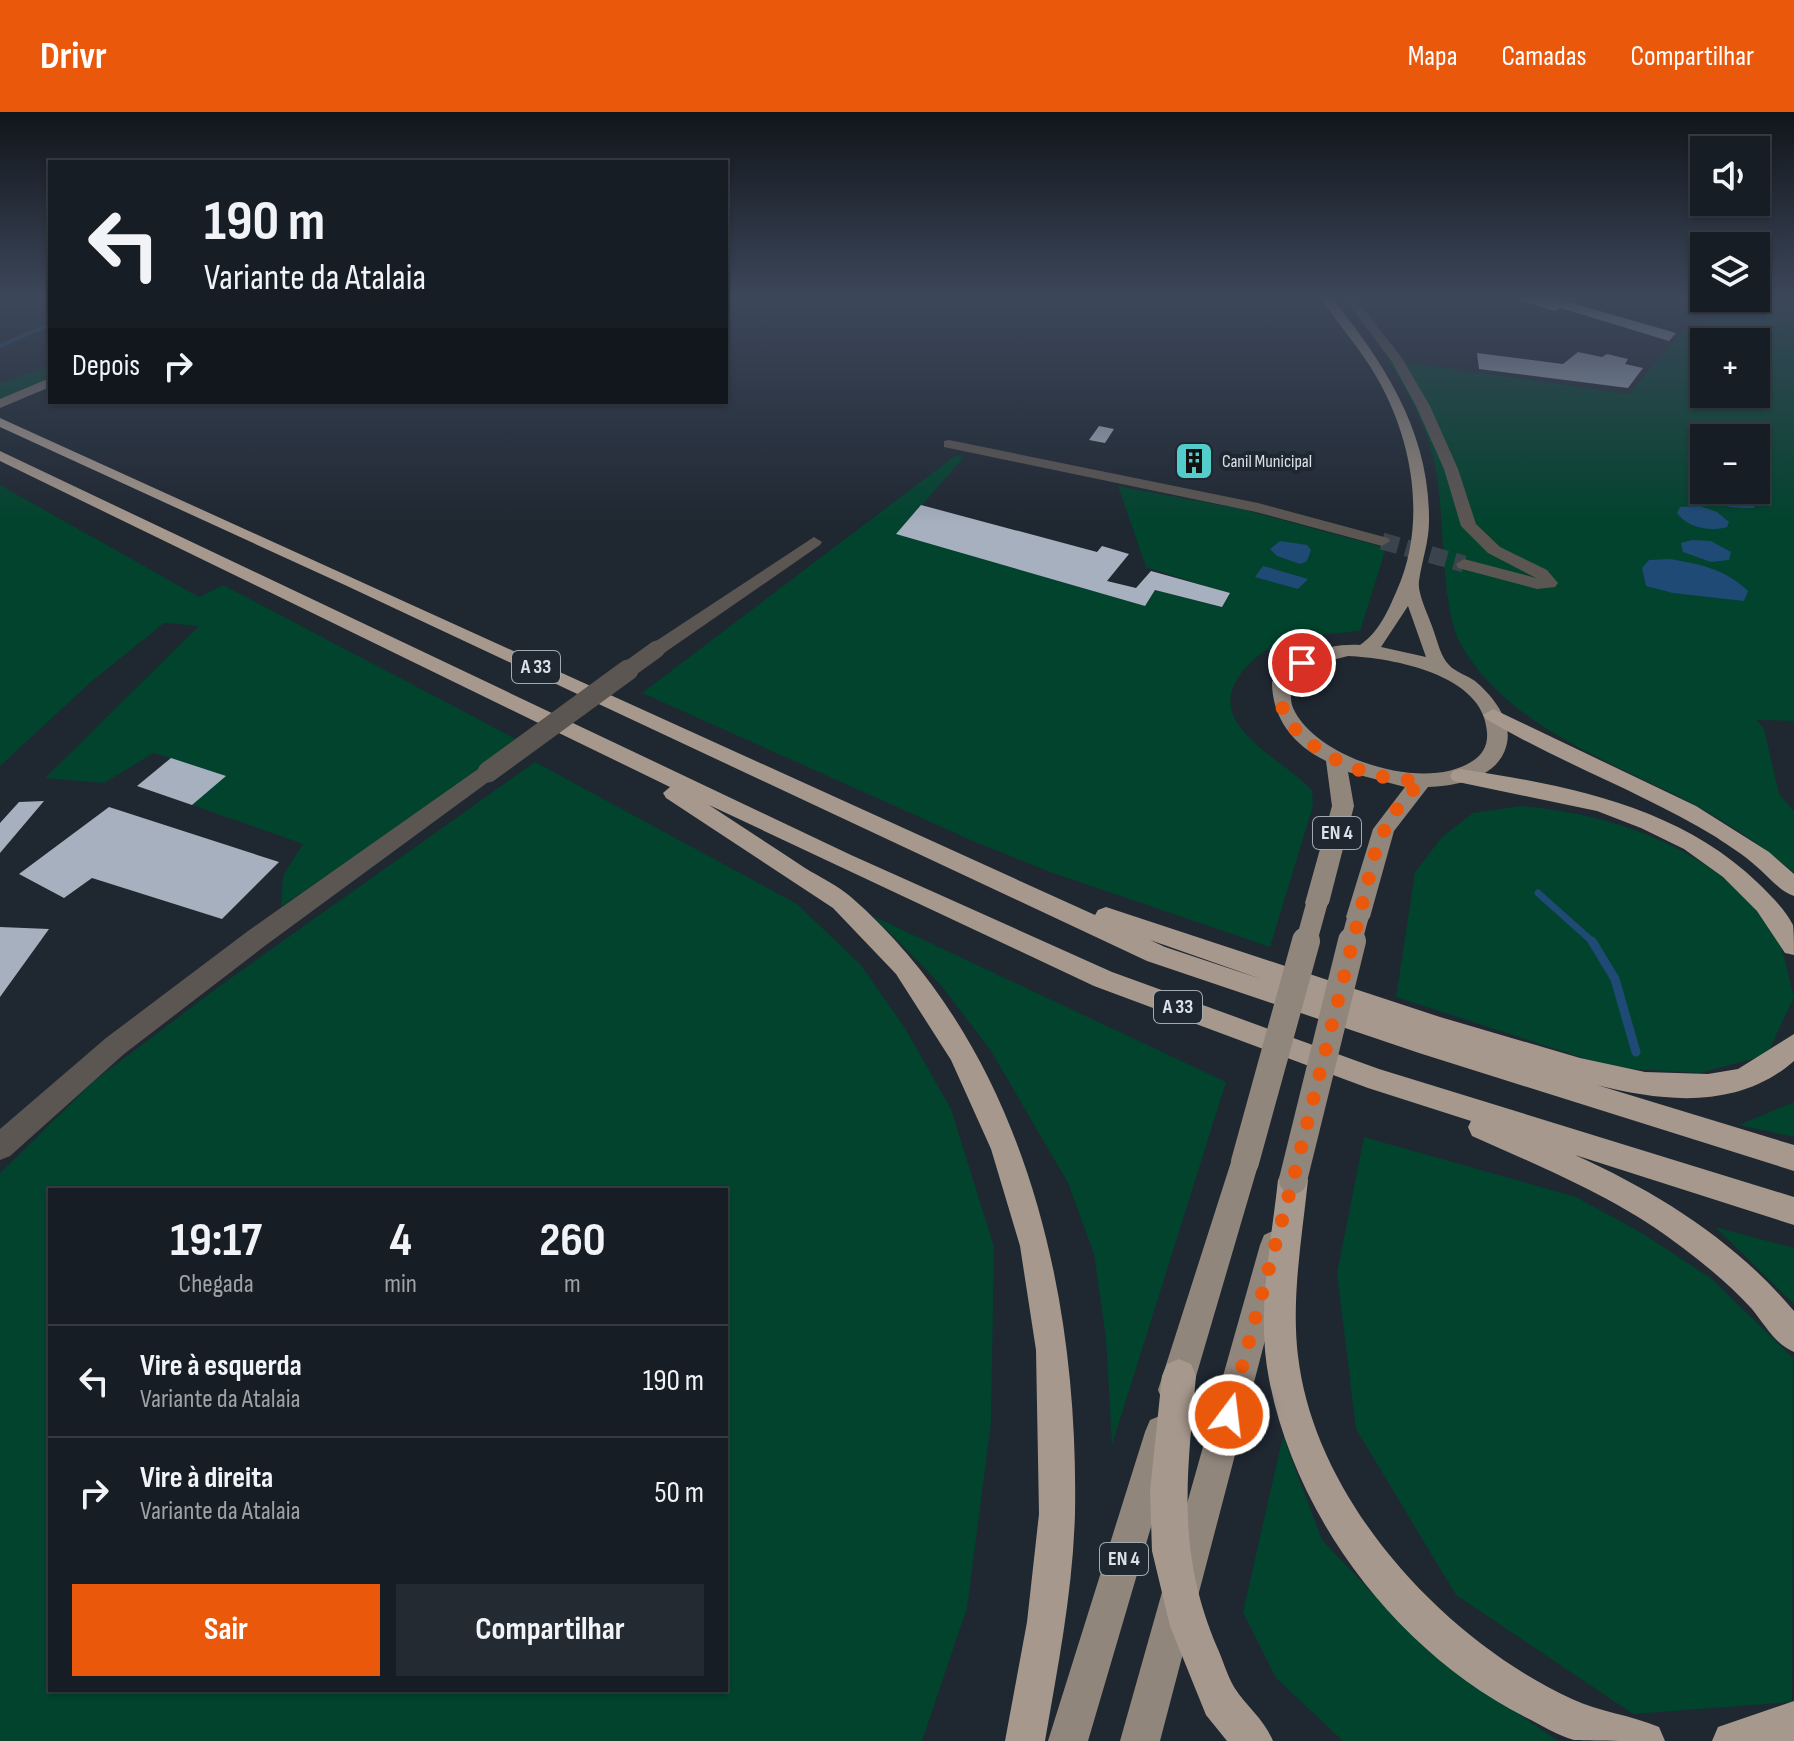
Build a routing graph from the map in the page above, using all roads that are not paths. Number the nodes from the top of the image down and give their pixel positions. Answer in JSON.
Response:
{"nodes":[{"id":1,"x":1381,"y":374,"type":"edge"},
{"id":2,"x":1405,"y":374,"type":"edge"},
{"id":3,"x":48,"y":383,"type":"edge"},
{"id":4,"x":0,"y":404,"type":"edge"},
{"id":5,"x":0,"y":422,"type":"edge"},
{"id":6,"x":949,"y":444,"type":"dead end"},
{"id":7,"x":0,"y":455,"type":"edge"},
{"id":8,"x":1382,"y":541,"type":"tunnel mouth"},
{"id":9,"x":814,"y":542,"type":"dead end"},
{"id":10,"x":1464,"y":564,"type":"tunnel mouth"},
{"id":11,"x":1410,"y":585,"type":"junction"},
{"id":12,"x":1365,"y":650,"type":"junction"},
{"id":13,"x":1443,"y":671,"type":"junction"},
{"id":14,"x":1493,"y":715,"type":"junction"},
{"id":15,"x":588,"y":738,"type":"junction"},
{"id":16,"x":1336,"y":761,"type":"junction"},
{"id":17,"x":1460,"y":776,"type":"junction"},
{"id":18,"x":1421,"y":781,"type":"junction"},
{"id":19,"x":977,"y":872,"type":"junction"},
{"id":20,"x":1794,"y":887,"type":"edge"},
{"id":21,"x":1794,"y":946,"type":"edge"},
{"id":22,"x":1794,"y":1045,"type":"edge"},
{"id":23,"x":1378,"y":1080,"type":"junction"},
{"id":24,"x":0,"y":1147,"type":"edge"},
{"id":25,"x":1794,"y":1158,"type":"edge"},
{"id":26,"x":1293,"y":1180,"type":"junction"},
{"id":27,"x":1794,"y":1211,"type":"edge"},
{"id":28,"x":1794,"y":1336,"type":"edge"},
{"id":29,"x":1179,"y":1376,"type":"junction"},
{"id":30,"x":1181,"y":1591,"type":"junction"},
{"id":31,"x":1794,"y":1721,"type":"edge"},
{"id":32,"x":1025,"y":1741,"type":"edge"},
{"id":33,"x":1068,"y":1741,"type":"edge"},
{"id":34,"x":1140,"y":1741,"type":"edge"},
{"id":35,"x":1253,"y":1741,"type":"edge"},
{"id":36,"x":1645,"y":1741,"type":"edge"},
{"id":37,"x":1732,"y":1741,"type":"edge"}],
"edges":[{"from":1,"to":11,"type":"main road"},
{"from":2,"to":10,"type":"street"},
{"from":3,"to":4,"type":"main road"},
{"from":5,"to":19,"type":"highway","number":"A 33"},
{"from":6,"to":8,"type":"street"},
{"from":7,"to":15,"type":"highway","number":"A 33"},
{"from":9,"to":24,"type":"street","bridge":true},
{"from":11,"to":12,"type":"main road"},
{"from":11,"to":13,"type":"main road"},
{"from":12,"to":13,"type":"main road"},
{"from":12,"to":16,"type":"main road"},
{"from":13,"to":14,"type":"main road"},
{"from":14,"to":17,"type":"main road"},
{"from":14,"to":20,"type":"highway"},
{"from":15,"to":23,"type":"highway","number":"A 33"},
{"from":15,"to":32,"type":"highway"},
{"from":16,"to":18,"type":"main road"},
{"from":16,"to":29,"type":"main road","number":"EN 4","bridge":true},
{"from":17,"to":18,"type":"main road"},
{"from":17,"to":21,"type":"highway"},
{"from":18,"to":26,"type":"main road","number":"EN 4","bridge":true},
{"from":19,"to":22,"type":"highway"},
{"from":19,"to":25,"type":"highway","number":"A 33"},
{"from":23,"to":27,"type":"highway","number":"A 33"},
{"from":23,"to":28,"type":"highway"},
{"from":26,"to":30,"type":"main road","number":"EN 4"},
{"from":26,"to":36,"type":"highway"},
{"from":29,"to":30,"type":"highway"},
{"from":29,"to":33,"type":"main road","number":"EN 4"},
{"from":30,"to":34,"type":"main road","number":"EN 4"},
{"from":30,"to":35,"type":"highway"},
{"from":31,"to":37,"type":"highway"}]}
